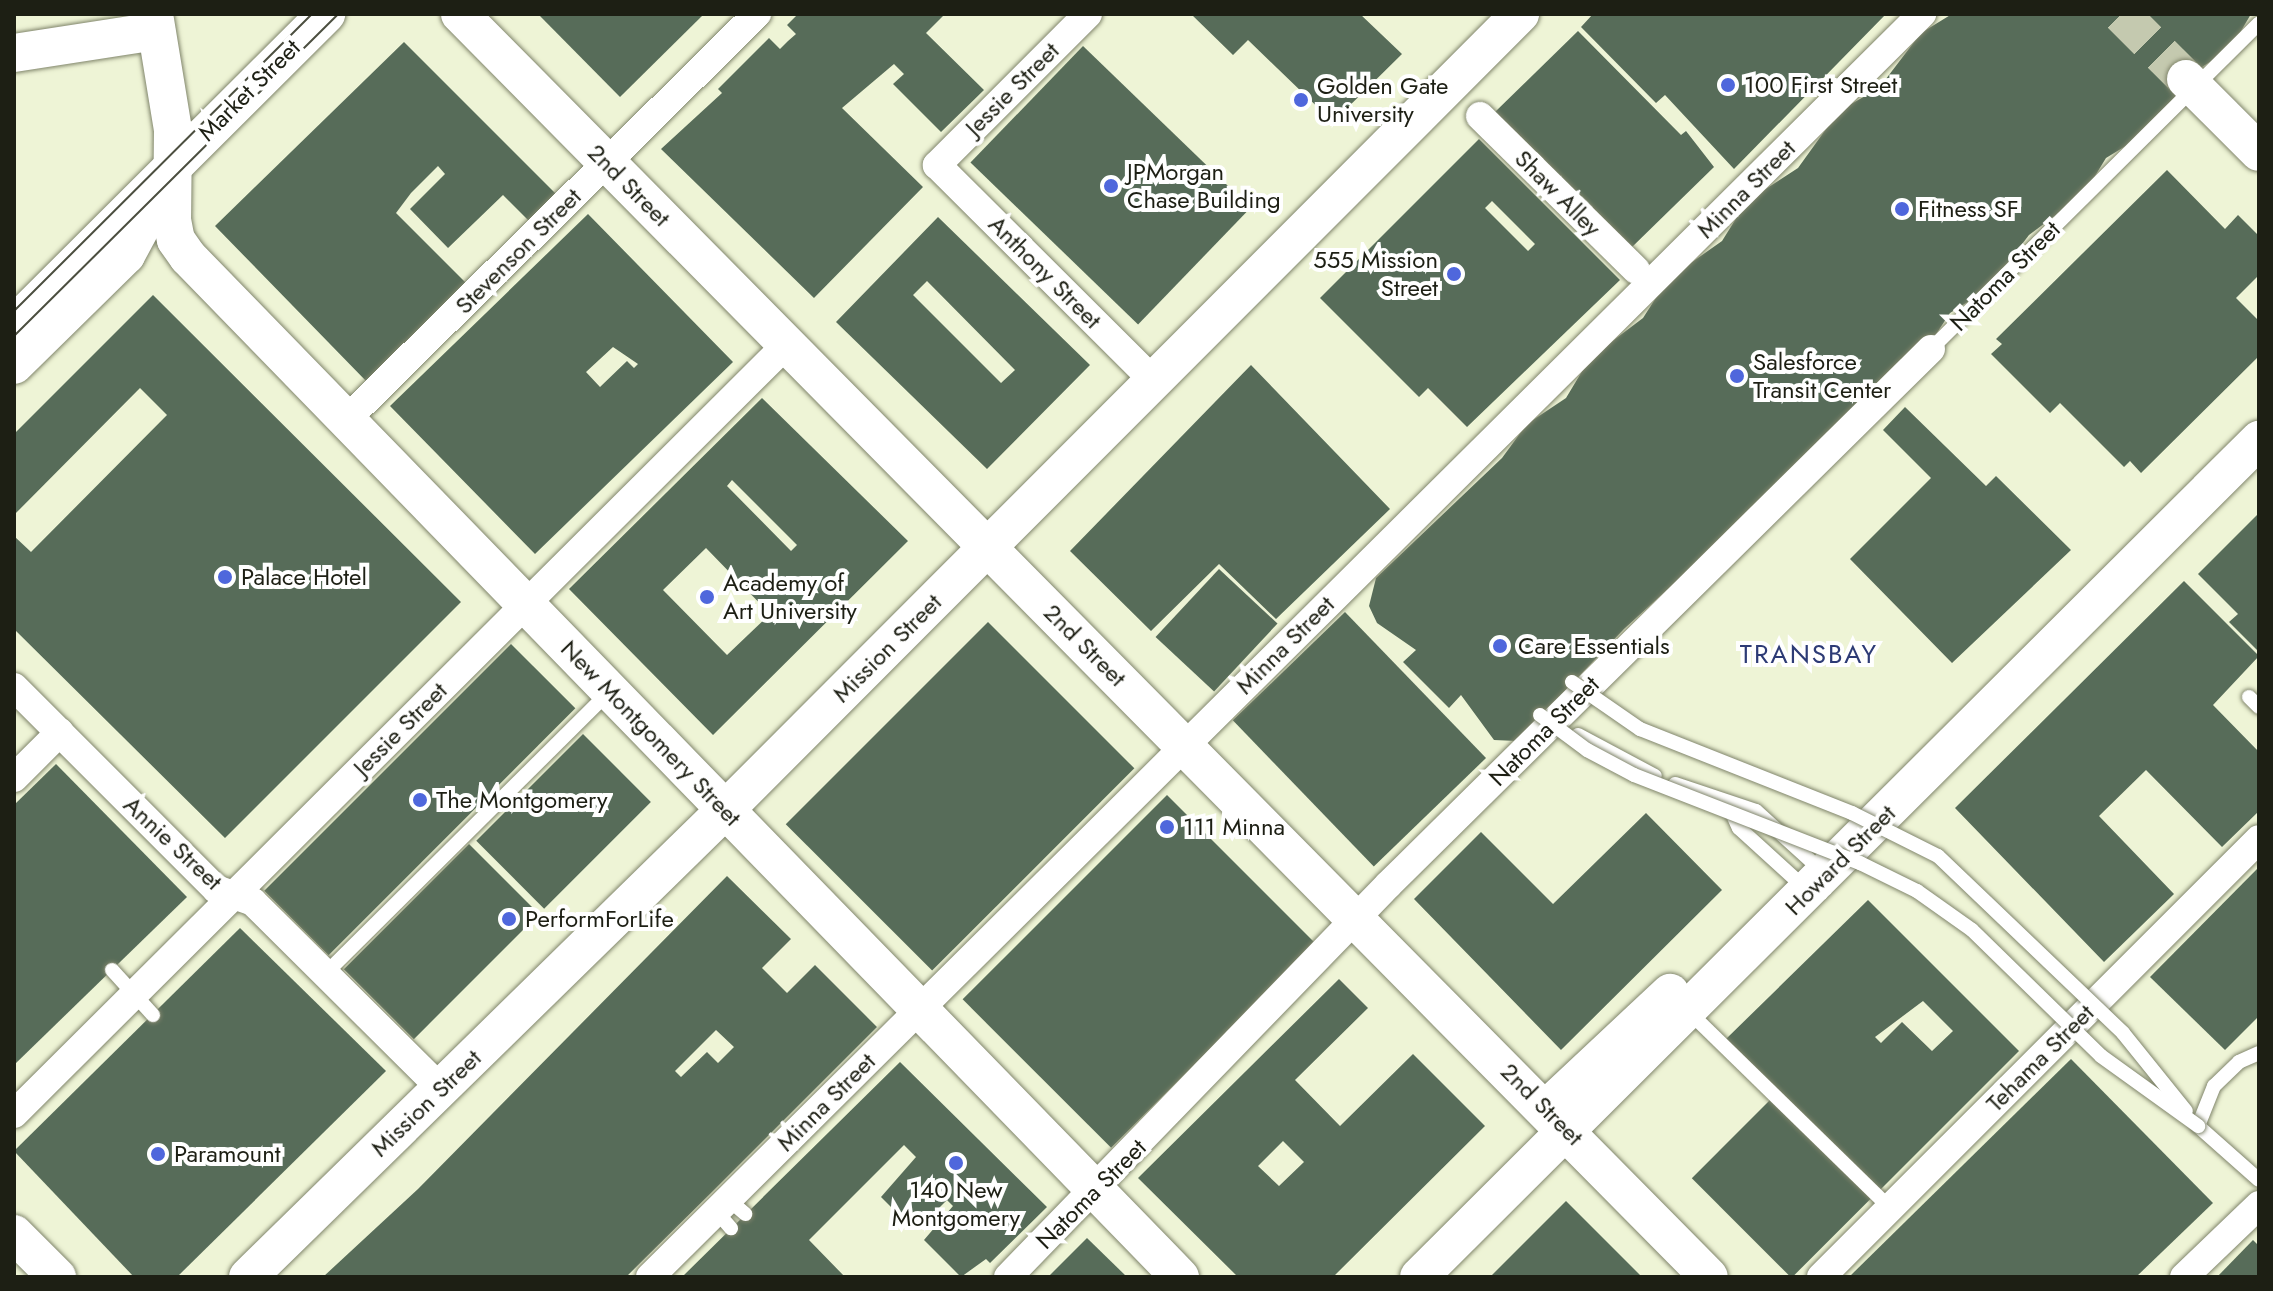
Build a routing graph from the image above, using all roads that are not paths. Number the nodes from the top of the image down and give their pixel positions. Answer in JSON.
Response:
{"nodes":[{"id":1,"x":326,"y":14,"type":"edge"},
{"id":2,"x":460,"y":14,"type":"edge"},
{"id":3,"x":757,"y":14,"type":"edge"},
{"id":4,"x":1088,"y":14,"type":"edge"},
{"id":5,"x":1520,"y":14,"type":"edge"},
{"id":6,"x":1922,"y":14,"type":"edge"},
{"id":7,"x":155,"y":22,"type":"edge"},
{"id":8,"x":2259,"y":23,"type":"edge"},
{"id":9,"x":14,"y":53,"type":"edge"},
{"id":10,"x":2190,"y":84,"type":"junction"},
{"id":11,"x":1480,"y":116,"type":"dead end"},
{"id":12,"x":2259,"y":152,"type":"edge"},
{"id":13,"x":607,"y":163,"type":"junction"},
{"id":14,"x":937,"y":165,"type":"joint"},
{"id":15,"x":173,"y":166,"type":"junction"},
{"id":16,"x":1636,"y":270,"type":"dead end"},
{"id":17,"x":19,"y":319,"type":"edge"},
{"id":18,"x":787,"y":344,"type":"junction"},
{"id":19,"x":1931,"y":349,"type":"joint"},
{"id":20,"x":14,"y":365,"type":"edge"},
{"id":21,"x":1153,"y":380,"type":"junction"},
{"id":22,"x":346,"y":420,"type":"junction"},
{"id":23,"x":2259,"y":440,"type":"edge"},
{"id":24,"x":986,"y":546,"type":"junction"},
{"id":25,"x":526,"y":604,"type":"junction"},
{"id":26,"x":1572,"y":682,"type":"dead end"},
{"id":27,"x":14,"y":687,"type":"edge"},
{"id":28,"x":609,"y":692,"type":"junction"},
{"id":29,"x":1540,"y":715,"type":"dead end"},
{"id":30,"x":60,"y":732,"type":"junction"},
{"id":31,"x":1578,"y":735,"type":"dead end"},
{"id":32,"x":1185,"y":745,"type":"junction"},
{"id":33,"x":14,"y":778,"type":"edge"},
{"id":34,"x":1728,"y":806,"type":"junction"},
{"id":35,"x":726,"y":809,"type":"junction"},
{"id":36,"x":2259,"y":839,"type":"edge"},
{"id":37,"x":1818,"y":883,"type":"junction"},
{"id":38,"x":234,"y":895,"type":"junction"},
{"id":39,"x":1357,"y":919,"type":"junction"},
{"id":40,"x":1767,"y":932,"type":"junction"},
{"id":41,"x":112,"y":970,"type":"dead end"},
{"id":42,"x":324,"y":975,"type":"junction"},
{"id":43,"x":143,"y":1005,"type":"junction"},
{"id":44,"x":918,"y":1010,"type":"junction"},
{"id":45,"x":1688,"y":1011,"type":"junction"},
{"id":46,"x":2259,"y":1053,"type":"edge"},
{"id":47,"x":441,"y":1089,"type":"junction"},
{"id":48,"x":14,"y":1114,"type":"edge"},
{"id":49,"x":1557,"y":1120,"type":"junction"},
{"id":50,"x":2198,"y":1126,"type":"junction"},
{"id":51,"x":2259,"y":1180,"type":"edge"},
{"id":52,"x":1097,"y":1190,"type":"junction"},
{"id":53,"x":1890,"y":1208,"type":"junction"},
{"id":54,"x":2252,"y":1212,"type":"edge"},
{"id":55,"x":14,"y":1234,"type":"edge"},
{"id":56,"x":57,"y":1277,"type":"edge"},
{"id":57,"x":248,"y":1277,"type":"edge"},
{"id":58,"x":650,"y":1277,"type":"edge"},
{"id":59,"x":1008,"y":1277,"type":"edge"},
{"id":60,"x":1180,"y":1277,"type":"edge"},
{"id":61,"x":1419,"y":1277,"type":"edge"},
{"id":62,"x":1709,"y":1277,"type":"edge"},
{"id":63,"x":1821,"y":1277,"type":"edge"},
{"id":64,"x":2184,"y":1277,"type":"edge"}],
"edges":[{"from":1,"to":15,"type":"street","name":"Market Street"},
{"from":2,"to":13,"type":"street","name":"2nd Street"},
{"from":3,"to":13,"type":"street","name":"Stevenson Street"},
{"from":4,"to":14,"type":"street","name":"Jessie Street"},
{"from":5,"to":21,"type":"street","name":"Mission Street"},
{"from":6,"to":32,"type":"street","name":"Minna Street"},
{"from":7,"to":9,"type":"street"},
{"from":7,"to":15,"type":"street","name":"New Montgomery Street"},
{"from":8,"to":10,"type":"lane","name":"Natoma Street"},
{"from":10,"to":12,"type":"street"},
{"from":10,"to":19,"type":"lane","name":"Natoma Street"},
{"from":11,"to":16,"type":"street","name":"Shaw Alley"},
{"from":13,"to":18,"type":"street","name":"2nd Street"},
{"from":13,"to":22,"type":"street","name":"Stevenson Street"},
{"from":14,"to":21,"type":"street","name":"Anthony Street"},
{"from":15,"to":17,"type":"street","name":"Market Street"},
{"from":15,"to":20,"type":"street","name":"Market Street"},
{"from":15,"to":22,"type":"street","name":"New Montgomery Street"},
{"from":18,"to":24,"type":"street","name":"2nd Street"},
{"from":18,"to":25,"type":"street","name":"Jessie Street"},
{"from":19,"to":39,"type":"street","name":"Natoma Street"},
{"from":21,"to":24,"type":"street","name":"Mission Street"},
{"from":22,"to":25,"type":"street","name":"New Montgomery Street"},
{"from":23,"to":37,"type":"street","name":"Howard Street"},
{"from":24,"to":32,"type":"street","name":"2nd Street"},
{"from":24,"to":35,"type":"street","name":"Mission Street"},
{"from":25,"to":28,"type":"street","name":"New Montgomery Street"},
{"from":25,"to":38,"type":"street","name":"Jessie Street"},
{"from":26,"to":50,"type":"lane","bridge":true},
{"from":27,"to":30,"type":"street","name":"Annie Street"},
{"from":28,"to":35,"type":"street","name":"New Montgomery Street"},
{"from":28,"to":42,"type":"lane"},
{"from":29,"to":50,"type":"lane","bridge":true},
{"from":30,"to":33,"type":"street"},
{"from":30,"to":38,"type":"street","name":"Annie Street"},
{"from":31,"to":34,"type":"lane"},
{"from":32,"to":39,"type":"street","name":"2nd Street"},
{"from":32,"to":44,"type":"street","name":"Minna Street"},
{"from":34,"to":37,"type":"lane"},
{"from":34,"to":37,"type":"lane"},
{"from":35,"to":44,"type":"street","name":"New Montgomery Street"},
{"from":35,"to":47,"type":"street","name":"Mission Street"},
{"from":36,"to":53,"type":"street","name":"Tehama Street"},
{"from":37,"to":40,"type":"street","name":"Howard Street"},
{"from":38,"to":42,"type":"street","name":"Annie Street"},
{"from":38,"to":43,"type":"street","name":"Jessie Street"},
{"from":39,"to":49,"type":"street","name":"2nd Street"},
{"from":39,"to":52,"type":"street","name":"Natoma Street"},
{"from":40,"to":45,"type":"street","name":"Howard Street"},
{"from":40,"to":49,"type":"street"},
{"from":41,"to":43,"type":"lane"},
{"from":42,"to":47,"type":"street","name":"Annie Street"},
{"from":43,"to":48,"type":"street","name":"Jessie Street"},
{"from":44,"to":52,"type":"street","name":"New Montgomery Street"},
{"from":44,"to":58,"type":"street","name":"Minna Street"},
{"from":45,"to":49,"type":"street","name":"Howard Street"},
{"from":45,"to":53,"type":"lane"},
{"from":46,"to":50,"type":"lane"},
{"from":47,"to":57,"type":"street","name":"Mission Street"},
{"from":49,"to":61,"type":"street","name":"Howard Street"},
{"from":49,"to":62,"type":"street","name":"2nd Street"},
{"from":50,"to":51,"type":"lane"},
{"from":52,"to":59,"type":"street","name":"Natoma Street"},
{"from":52,"to":60,"type":"street","name":"New Montgomery Street"},
{"from":53,"to":63,"type":"street","name":"Tehama Street"},
{"from":54,"to":64,"type":"street"},
{"from":55,"to":56,"type":"street"}]}
